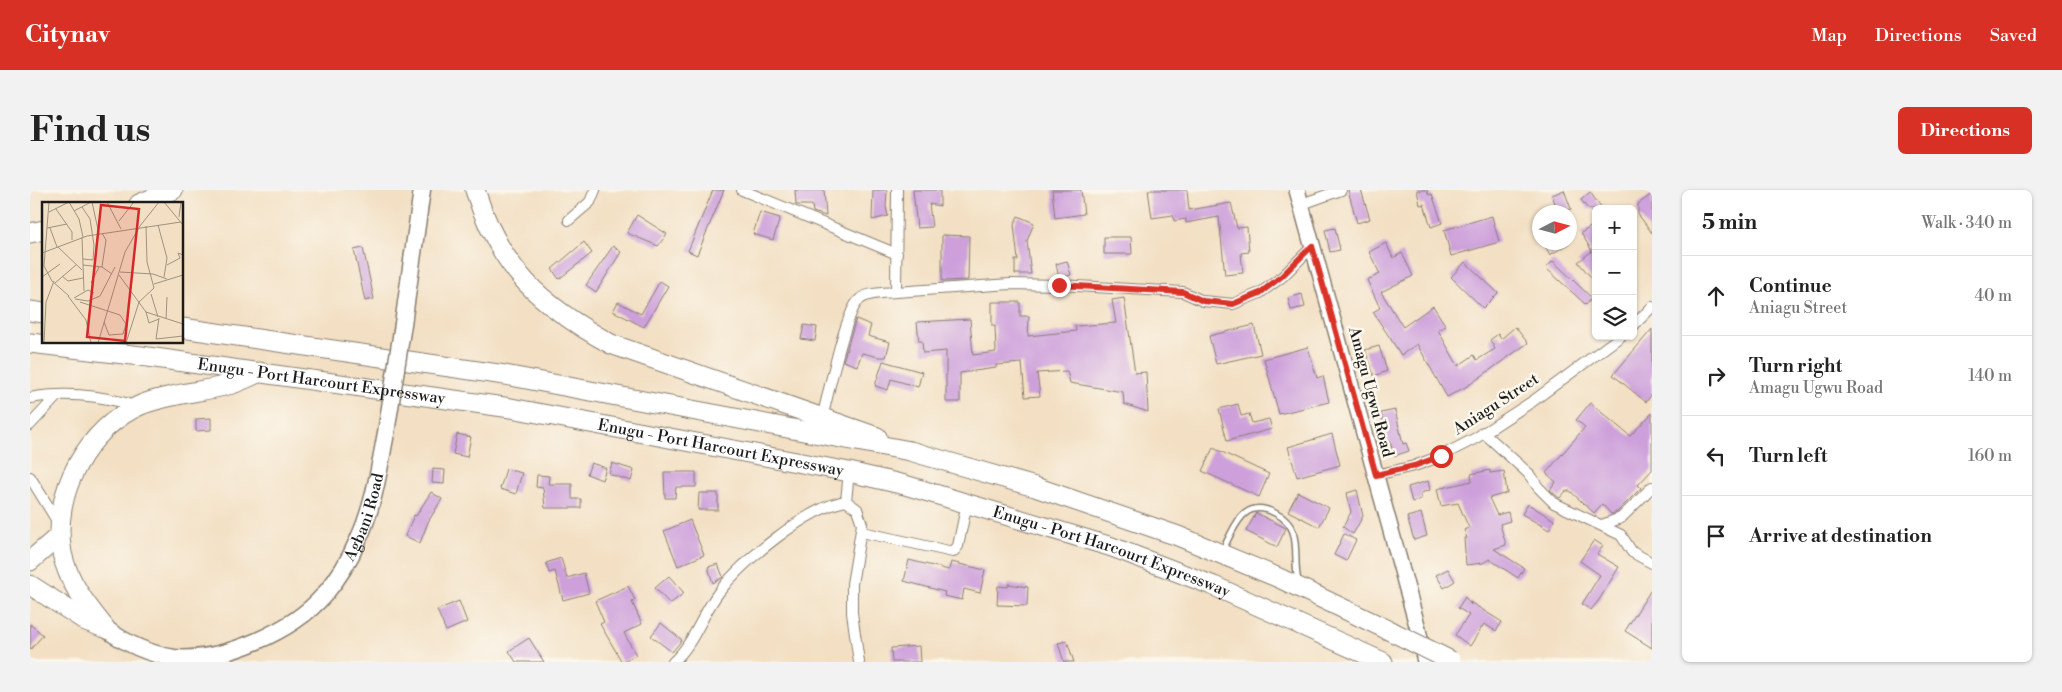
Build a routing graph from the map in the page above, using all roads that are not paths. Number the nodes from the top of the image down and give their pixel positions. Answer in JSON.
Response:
{"nodes":[{"id":1,"x":173,"y":190,"type":"edge"},
{"id":2,"x":422,"y":190,"type":"edge"},
{"id":3,"x":475,"y":190,"type":"edge"},
{"id":4,"x":595,"y":190,"type":"edge"},
{"id":5,"x":742,"y":190,"type":"edge"},
{"id":6,"x":897,"y":190,"type":"edge"},
{"id":7,"x":1341,"y":190,"type":"edge"},
{"id":8,"x":1300,"y":197,"type":"edge"},
{"id":9,"x":144,"y":202,"type":"edge"},
{"id":10,"x":569,"y":220,"type":"dead end"},
{"id":11,"x":1312,"y":246,"type":"junction"},
{"id":12,"x":897,"y":254,"type":"junction"},
{"id":13,"x":896,"y":292,"type":"junction"},
{"id":14,"x":1652,"y":307,"type":"edge"},
{"id":15,"x":1637,"y":322,"type":"edge"},
{"id":16,"x":184,"y":328,"type":"edge"},
{"id":17,"x":1617,"y":340,"type":"edge"},
{"id":18,"x":30,"y":343,"type":"edge"},
{"id":19,"x":260,"y":372,"type":"junction"},
{"id":20,"x":58,"y":395,"type":"junction"},
{"id":21,"x":30,"y":398,"type":"edge"},
{"id":22,"x":126,"y":403,"type":"dead end"},
{"id":23,"x":822,"y":418,"type":"junction"},
{"id":24,"x":30,"y":425,"type":"edge"},
{"id":25,"x":1483,"y":432,"type":"junction"},
{"id":26,"x":910,"y":451,"type":"junction"},
{"id":27,"x":849,"y":472,"type":"junction"},
{"id":28,"x":1376,"y":475,"type":"junction"},
{"id":29,"x":30,"y":478,"type":"edge"},
{"id":30,"x":1652,"y":487,"type":"edge"},
{"id":31,"x":846,"y":501,"type":"junction"},
{"id":32,"x":967,"y":503,"type":"junction"},
{"id":33,"x":1626,"y":514,"type":"junction"},
{"id":34,"x":1602,"y":525,"type":"junction"},
{"id":35,"x":60,"y":531,"type":"junction"},
{"id":36,"x":862,"y":532,"type":"junction"},
{"id":37,"x":1624,"y":539,"type":"junction"},
{"id":38,"x":1221,"y":553,"type":"junction"},
{"id":39,"x":30,"y":561,"type":"edge"},
{"id":40,"x":1652,"y":563,"type":"edge"},
{"id":41,"x":30,"y":585,"type":"edge"},
{"id":42,"x":1300,"y":588,"type":"junction"},
{"id":43,"x":105,"y":628,"type":"junction"},
{"id":44,"x":673,"y":662,"type":"edge"},
{"id":45,"x":859,"y":662,"type":"edge"},
{"id":46,"x":1383,"y":662,"type":"edge"},
{"id":47,"x":1425,"y":662,"type":"edge"},
{"id":48,"x":1451,"y":662,"type":"edge"}],
"edges":[{"from":1,"to":9,"type":"highway"},
{"from":2,"to":43,"type":"main road","name":"Agbani Road","bridge":true},
{"from":3,"to":23,"type":"highway"},
{"from":4,"to":10,"type":"street"},
{"from":5,"to":12,"type":"street"},
{"from":6,"to":12,"type":"street"},
{"from":7,"to":8,"type":"street"},
{"from":8,"to":11,"type":"street","name":"Amagu Ugwu Road"},
{"from":11,"to":13,"type":"street"},
{"from":11,"to":28,"type":"street","name":"Amagu Ugwu Road"},
{"from":12,"to":13,"type":"street"},
{"from":13,"to":23,"type":"street"},
{"from":14,"to":15,"type":"street"},
{"from":16,"to":26,"type":"highway","name":"Enugu - Port Harcourt Expressway"},
{"from":17,"to":25,"type":"street","name":"Aniagu Street"},
{"from":18,"to":19,"type":"highway","name":"Enugu - Port Harcourt Expressway"},
{"from":19,"to":27,"type":"highway","name":"Enugu - Port Harcourt Expressway"},
{"from":19,"to":35,"type":"highway"},
{"from":20,"to":21,"type":"street"},
{"from":20,"to":22,"type":"street"},
{"from":20,"to":24,"type":"street"},
{"from":23,"to":26,"type":"highway"},
{"from":25,"to":28,"type":"street","name":"Aniagu Street"},
{"from":25,"to":34,"type":"street"},
{"from":26,"to":38,"type":"highway","name":"Enugu - Port Harcourt Expressway"},
{"from":27,"to":31,"type":"street"},
{"from":27,"to":32,"type":"highway","name":"Enugu - Port Harcourt Expressway"},
{"from":28,"to":47,"type":"street","name":"Amagu Ugwu Road"},
{"from":29,"to":35,"type":"street"},
{"from":30,"to":33,"type":"street"},
{"from":31,"to":36,"type":"street"},
{"from":31,"to":44,"type":"street"},
{"from":32,"to":36,"type":"street"},
{"from":32,"to":46,"type":"highway","name":"Enugu - Port Harcourt Expressway"},
{"from":33,"to":34,"type":"street"},
{"from":33,"to":37,"type":"street"},
{"from":34,"to":37,"type":"street"},
{"from":35,"to":39,"type":"highway"},
{"from":35,"to":43,"type":"highway"},
{"from":36,"to":45,"type":"street"},
{"from":37,"to":40,"type":"street"},
{"from":38,"to":42,"type":"highway","name":"Enugu - Port Harcourt Expressway"},
{"from":38,"to":42,"type":"lane"},
{"from":41,"to":43,"type":"highway"},
{"from":42,"to":48,"type":"highway","name":"Enugu - Port Harcourt Expressway","bridge":true}]}
